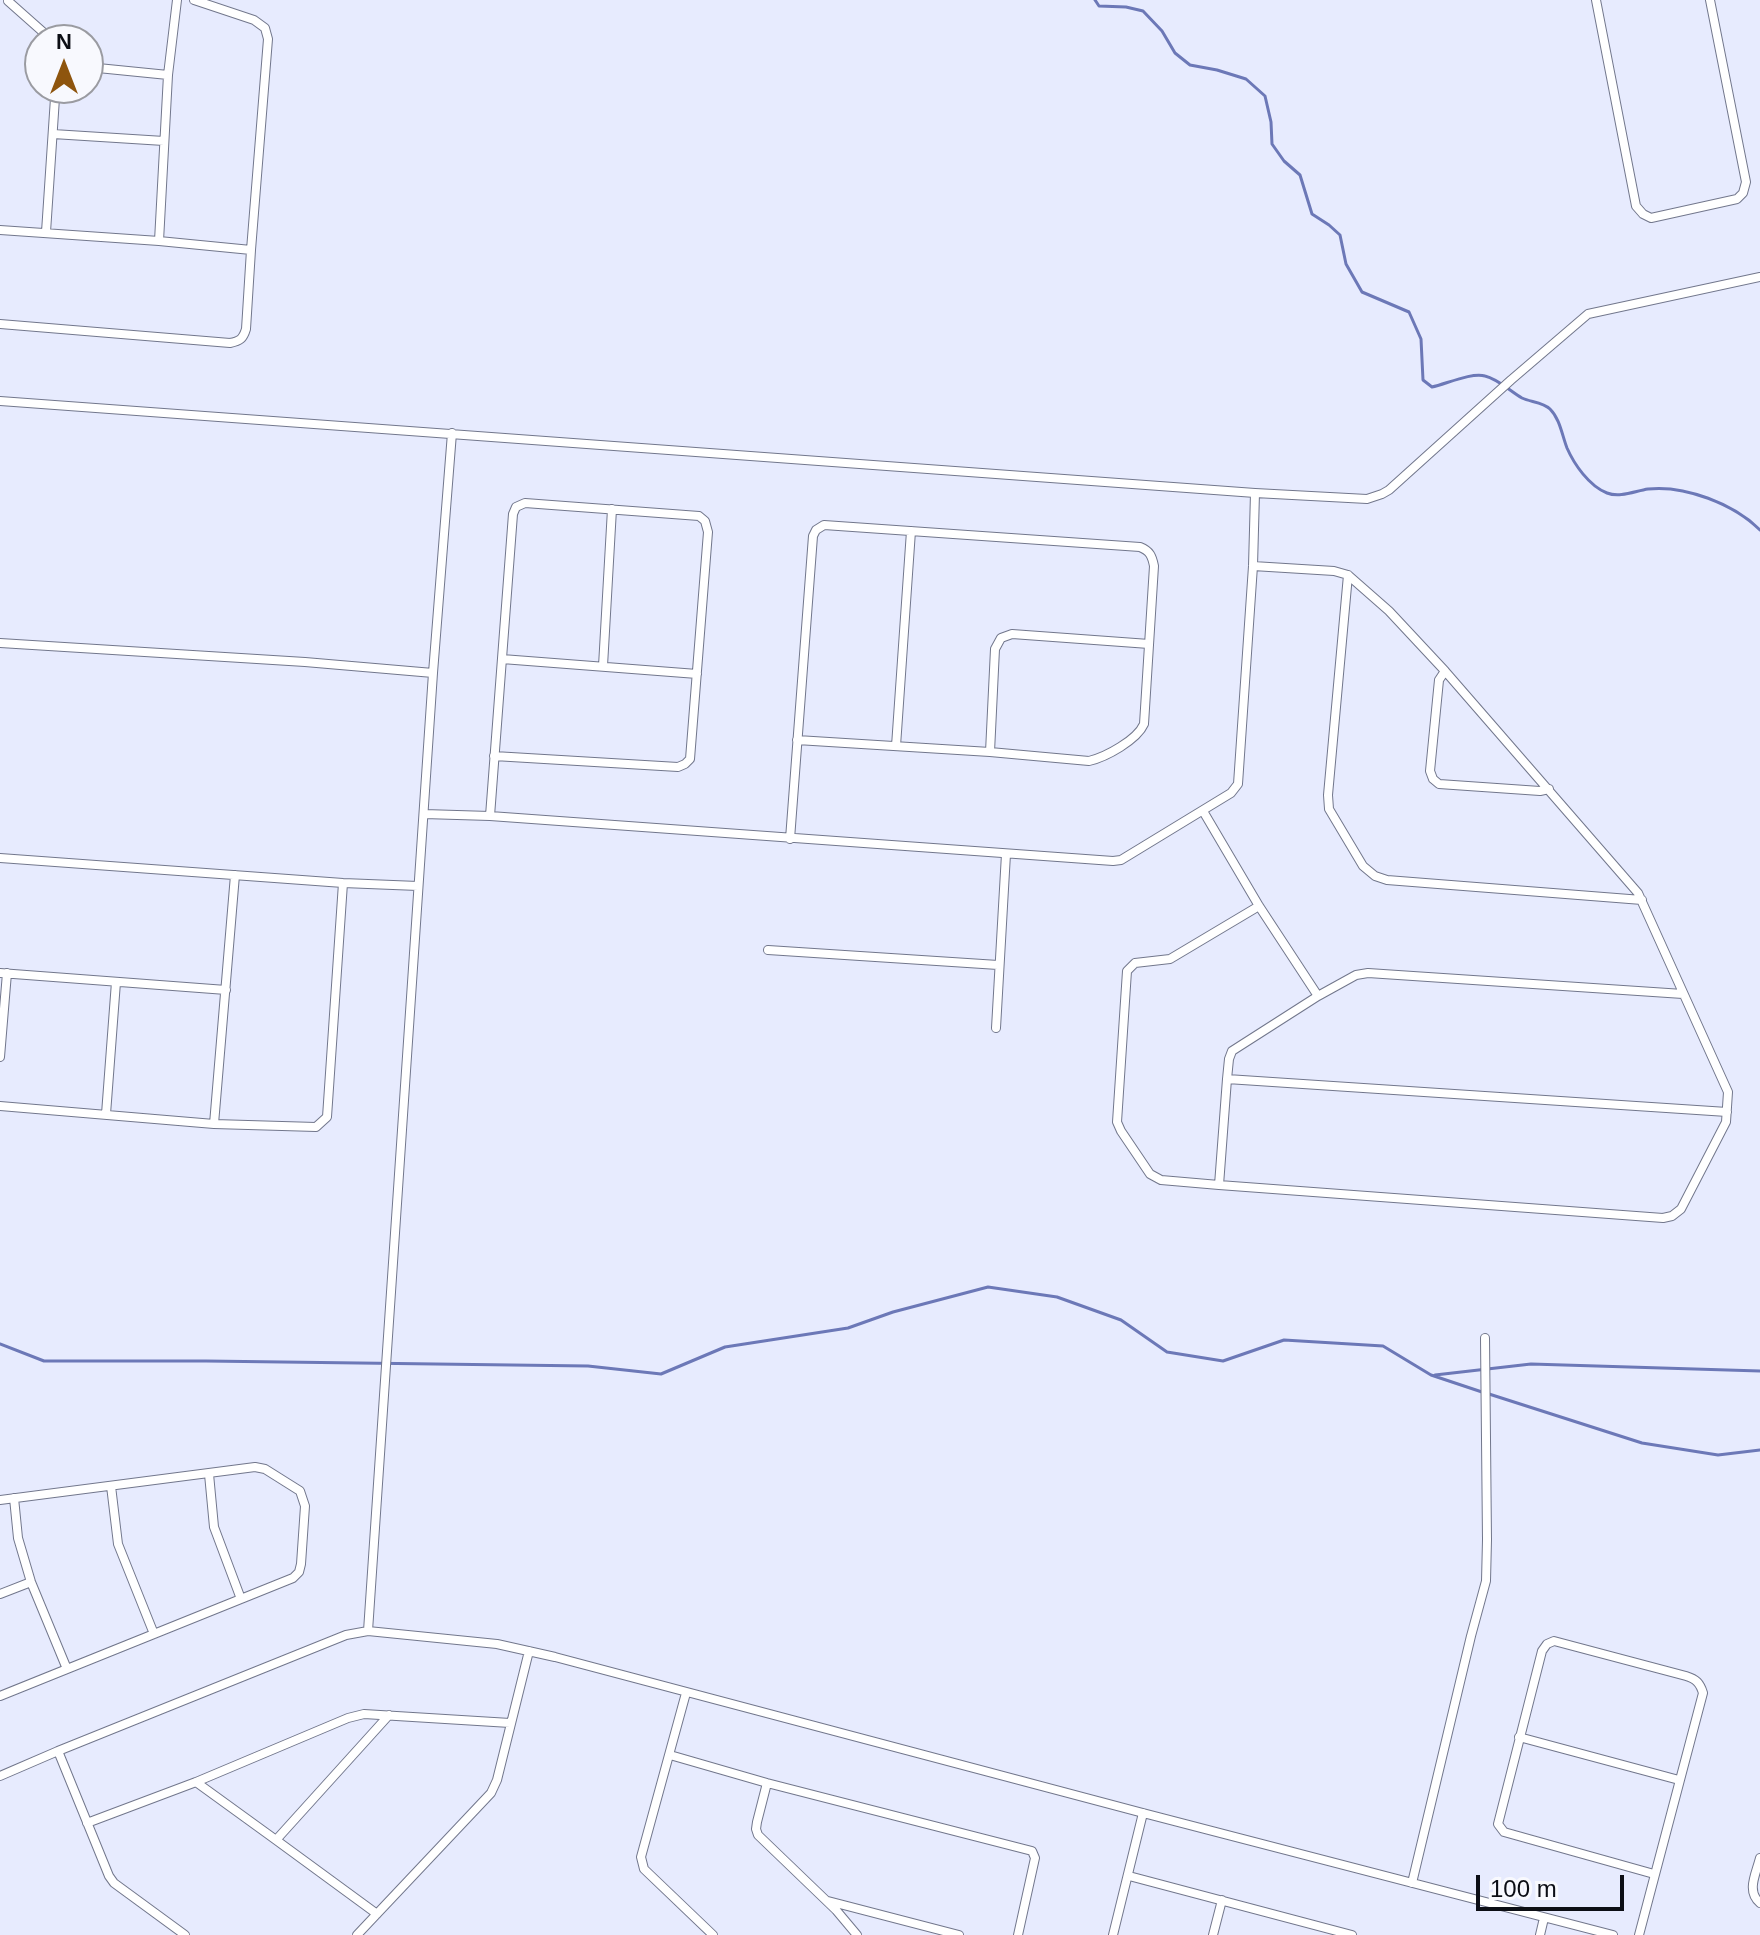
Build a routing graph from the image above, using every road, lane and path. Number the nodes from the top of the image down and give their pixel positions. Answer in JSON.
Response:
{"nodes":[{"id":1,"x":177,"y":0,"type":"edge"},
{"id":2,"x":194,"y":0,"type":"edge"},
{"id":3,"x":1596,"y":0,"type":"edge"},
{"id":4,"x":1710,"y":0,"type":"edge"},
{"id":5,"x":8,"y":1,"type":"edge"},
{"id":6,"x":0,"y":10,"type":"edge"},
{"id":7,"x":34,"y":24,"type":"edge"},
{"id":8,"x":104,"y":69,"type":"edge"},
{"id":9,"x":168,"y":75,"type":"junction"},
{"id":10,"x":55,"y":104,"type":"edge"},
{"id":11,"x":53,"y":134,"type":"junction"},
{"id":12,"x":164,"y":141,"type":"junction"},
{"id":13,"x":0,"y":230,"type":"edge"},
{"id":14,"x":46,"y":232,"type":"junction"},
{"id":15,"x":159,"y":241,"type":"junction"},
{"id":16,"x":251,"y":250,"type":"junction"},
{"id":17,"x":1760,"y":277,"type":"edge"},
{"id":18,"x":0,"y":324,"type":"edge"},
{"id":19,"x":0,"y":401,"type":"edge"},
{"id":20,"x":452,"y":433,"type":"junction"},
{"id":21,"x":1255,"y":493,"type":"junction"},
{"id":22,"x":612,"y":509,"type":"junction"},
{"id":23,"x":911,"y":531,"type":"junction"},
{"id":24,"x":1253,"y":566,"type":"junction"},
{"id":25,"x":1348,"y":575,"type":"junction"},
{"id":26,"x":0,"y":643,"type":"edge"},
{"id":27,"x":1149,"y":644,"type":"junction"},
{"id":28,"x":502,"y":659,"type":"junction"},
{"id":29,"x":603,"y":666,"type":"junction"},
{"id":30,"x":1445,"y":671,"type":"junction"},
{"id":31,"x":433,"y":673,"type":"junction"},
{"id":32,"x":697,"y":674,"type":"junction"},
{"id":33,"x":797,"y":740,"type":"junction"},
{"id":34,"x":896,"y":746,"type":"junction"},
{"id":35,"x":990,"y":752,"type":"junction"},
{"id":36,"x":494,"y":756,"type":"junction"},
{"id":37,"x":1549,"y":789,"type":"junction"},
{"id":38,"x":1203,"y":811,"type":"junction"},
{"id":39,"x":424,"y":814,"type":"junction"},
{"id":40,"x":490,"y":816,"type":"junction"},
{"id":41,"x":790,"y":839,"type":"junction"},
{"id":42,"x":1006,"y":854,"type":"junction"},
{"id":43,"x":0,"y":858,"type":"edge"},
{"id":44,"x":235,"y":875,"type":"junction"},
{"id":45,"x":343,"y":883,"type":"junction"},
{"id":46,"x":418,"y":886,"type":"junction"},
{"id":47,"x":1642,"y":900,"type":"junction"},
{"id":48,"x":1259,"y":906,"type":"junction"},
{"id":49,"x":768,"y":950,"type":"dead end"},
{"id":50,"x":998,"y":965,"type":"junction"},
{"id":51,"x":3,"y":973,"type":"edge"},
{"id":52,"x":116,"y":982,"type":"junction"},
{"id":53,"x":226,"y":990,"type":"junction"},
{"id":54,"x":1683,"y":994,"type":"junction"},
{"id":55,"x":1318,"y":996,"type":"junction"},
{"id":56,"x":996,"y":1028,"type":"dead end"},
{"id":57,"x":0,"y":1057,"type":"edge"},
{"id":58,"x":1227,"y":1079,"type":"junction"},
{"id":59,"x":0,"y":1106,"type":"edge"},
{"id":60,"x":1727,"y":1112,"type":"junction"},
{"id":61,"x":106,"y":1114,"type":"junction"},
{"id":62,"x":214,"y":1124,"type":"junction"},
{"id":63,"x":1219,"y":1185,"type":"junction"},
{"id":64,"x":1485,"y":1338,"type":"dead end"},
{"id":65,"x":209,"y":1474,"type":"junction"},
{"id":66,"x":111,"y":1486,"type":"junction"},
{"id":67,"x":14,"y":1498,"type":"junction"},
{"id":68,"x":0,"y":1500,"type":"edge"},
{"id":69,"x":31,"y":1582,"type":"junction"},
{"id":70,"x":0,"y":1594,"type":"edge"},
{"id":71,"x":241,"y":1599,"type":"junction"},
{"id":72,"x":368,"y":1631,"type":"junction"},
{"id":73,"x":154,"y":1634,"type":"junction"},
{"id":74,"x":529,"y":1651,"type":"junction"},
{"id":75,"x":67,"y":1669,"type":"junction"},
{"id":76,"x":686,"y":1693,"type":"junction"},
{"id":77,"x":0,"y":1696,"type":"edge"},
{"id":78,"x":389,"y":1715,"type":"junction"},
{"id":79,"x":510,"y":1723,"type":"junction"},
{"id":80,"x":1519,"y":1737,"type":"junction"},
{"id":81,"x":58,"y":1751,"type":"junction"},
{"id":82,"x":670,"y":1755,"type":"junction"},
{"id":83,"x":0,"y":1776,"type":"edge"},
{"id":84,"x":1679,"y":1780,"type":"junction"},
{"id":85,"x":196,"y":1782,"type":"junction"},
{"id":86,"x":767,"y":1783,"type":"junction"},
{"id":87,"x":1143,"y":1813,"type":"junction"},
{"id":88,"x":87,"y":1823,"type":"junction"},
{"id":89,"x":276,"y":1840,"type":"junction"},
{"id":90,"x":1760,"y":1858,"type":"edge"},
{"id":91,"x":1654,"y":1874,"type":"junction"},
{"id":92,"x":1129,"y":1876,"type":"junction"},
{"id":93,"x":1412,"y":1883,"type":"junction"},
{"id":94,"x":824,"y":1900,"type":"junction"},
{"id":95,"x":1222,"y":1900,"type":"junction"},
{"id":96,"x":1760,"y":1903,"type":"edge"},
{"id":97,"x":377,"y":1914,"type":"junction"},
{"id":98,"x":1544,"y":1918,"type":"junction"},
{"id":99,"x":185,"y":1935,"type":"edge"},
{"id":100,"x":357,"y":1935,"type":"edge"},
{"id":101,"x":713,"y":1935,"type":"edge"},
{"id":102,"x":857,"y":1935,"type":"edge"},
{"id":103,"x":959,"y":1935,"type":"edge"},
{"id":104,"x":1018,"y":1935,"type":"edge"},
{"id":105,"x":1113,"y":1935,"type":"edge"},
{"id":106,"x":1213,"y":1935,"type":"edge"},
{"id":107,"x":1352,"y":1935,"type":"edge"},
{"id":108,"x":1540,"y":1935,"type":"edge"},
{"id":109,"x":1613,"y":1935,"type":"edge"},
{"id":110,"x":1639,"y":1935,"type":"edge"}],
"edges":[{"from":1,"to":9,"type":"street"},
{"from":2,"to":16,"type":"street"},
{"from":3,"to":4,"type":"street"},
{"from":5,"to":6,"type":"street"},
{"from":5,"to":7,"type":"street"},
{"from":8,"to":9,"type":"street"},
{"from":9,"to":12,"type":"street"},
{"from":10,"to":11,"type":"street"},
{"from":11,"to":12,"type":"street"},
{"from":11,"to":14,"type":"street"},
{"from":12,"to":15,"type":"street"},
{"from":13,"to":14,"type":"street"},
{"from":14,"to":15,"type":"street"},
{"from":15,"to":16,"type":"street"},
{"from":16,"to":18,"type":"street"},
{"from":17,"to":21,"type":"street"},
{"from":19,"to":20,"type":"street"},
{"from":20,"to":21,"type":"street"},
{"from":20,"to":31,"type":"street"},
{"from":21,"to":24,"type":"street"},
{"from":22,"to":28,"type":"street"},
{"from":22,"to":29,"type":"street"},
{"from":22,"to":32,"type":"street"},
{"from":23,"to":27,"type":"street"},
{"from":23,"to":33,"type":"street"},
{"from":23,"to":34,"type":"street"},
{"from":24,"to":25,"type":"street"},
{"from":24,"to":38,"type":"street"},
{"from":25,"to":30,"type":"street"},
{"from":25,"to":47,"type":"street"},
{"from":26,"to":31,"type":"street"},
{"from":27,"to":35,"type":"street"},
{"from":27,"to":35,"type":"street"},
{"from":28,"to":29,"type":"street"},
{"from":28,"to":36,"type":"street"},
{"from":29,"to":32,"type":"street"},
{"from":30,"to":37,"type":"street"},
{"from":30,"to":37,"type":"street"},
{"from":31,"to":39,"type":"street"},
{"from":32,"to":36,"type":"street"},
{"from":33,"to":34,"type":"street"},
{"from":33,"to":41,"type":"street"},
{"from":34,"to":35,"type":"street"},
{"from":36,"to":40,"type":"street"},
{"from":37,"to":47,"type":"street"},
{"from":38,"to":42,"type":"street"},
{"from":38,"to":48,"type":"street"},
{"from":39,"to":40,"type":"street"},
{"from":39,"to":46,"type":"street"},
{"from":40,"to":41,"type":"street"},
{"from":41,"to":42,"type":"street"},
{"from":42,"to":50,"type":"street"},
{"from":43,"to":44,"type":"street"},
{"from":44,"to":45,"type":"street"},
{"from":44,"to":53,"type":"street"},
{"from":45,"to":46,"type":"street"},
{"from":45,"to":62,"type":"street"},
{"from":46,"to":72,"type":"street"},
{"from":47,"to":54,"type":"street"},
{"from":48,"to":55,"type":"street"},
{"from":48,"to":63,"type":"street"},
{"from":49,"to":50,"type":"street"},
{"from":50,"to":56,"type":"street"},
{"from":51,"to":52,"type":"street"},
{"from":51,"to":57,"type":"street"},
{"from":52,"to":53,"type":"street"},
{"from":52,"to":61,"type":"street"},
{"from":53,"to":62,"type":"street"},
{"from":54,"to":55,"type":"street"},
{"from":54,"to":60,"type":"street"},
{"from":55,"to":58,"type":"street"},
{"from":58,"to":60,"type":"street"},
{"from":58,"to":63,"type":"street"},
{"from":59,"to":61,"type":"street"},
{"from":60,"to":63,"type":"street"},
{"from":61,"to":62,"type":"street"},
{"from":64,"to":93,"type":"street"},
{"from":65,"to":66,"type":"street"},
{"from":65,"to":71,"type":"street"},
{"from":65,"to":71,"type":"street"},
{"from":66,"to":67,"type":"street"},
{"from":66,"to":73,"type":"street"},
{"from":67,"to":68,"type":"street"},
{"from":67,"to":69,"type":"street"},
{"from":69,"to":70,"type":"street"},
{"from":69,"to":75,"type":"street"},
{"from":71,"to":73,"type":"street"},
{"from":72,"to":74,"type":"street"},
{"from":72,"to":81,"type":"street"},
{"from":73,"to":75,"type":"street"},
{"from":74,"to":76,"type":"street"},
{"from":74,"to":79,"type":"street"},
{"from":75,"to":77,"type":"street"},
{"from":76,"to":82,"type":"street"},
{"from":76,"to":87,"type":"street"},
{"from":78,"to":79,"type":"street"},
{"from":78,"to":85,"type":"street"},
{"from":78,"to":89,"type":"street"},
{"from":79,"to":97,"type":"street"},
{"from":80,"to":84,"type":"street"},
{"from":80,"to":84,"type":"street"},
{"from":80,"to":91,"type":"street"},
{"from":81,"to":83,"type":"street"},
{"from":81,"to":88,"type":"street"},
{"from":82,"to":86,"type":"street"},
{"from":82,"to":101,"type":"street"},
{"from":84,"to":91,"type":"street"},
{"from":85,"to":88,"type":"street"},
{"from":85,"to":89,"type":"street"},
{"from":86,"to":94,"type":"street"},
{"from":86,"to":104,"type":"street"},
{"from":87,"to":92,"type":"street"},
{"from":87,"to":93,"type":"street"},
{"from":88,"to":99,"type":"street"},
{"from":89,"to":97,"type":"street"},
{"from":90,"to":96,"type":"street"},
{"from":91,"to":110,"type":"street"},
{"from":92,"to":95,"type":"street"},
{"from":92,"to":105,"type":"street"},
{"from":93,"to":98,"type":"street"},
{"from":94,"to":102,"type":"street"},
{"from":94,"to":103,"type":"street"},
{"from":95,"to":106,"type":"street"},
{"from":95,"to":107,"type":"street"},
{"from":97,"to":100,"type":"street"},
{"from":98,"to":108,"type":"street"},
{"from":98,"to":109,"type":"street"}]}
